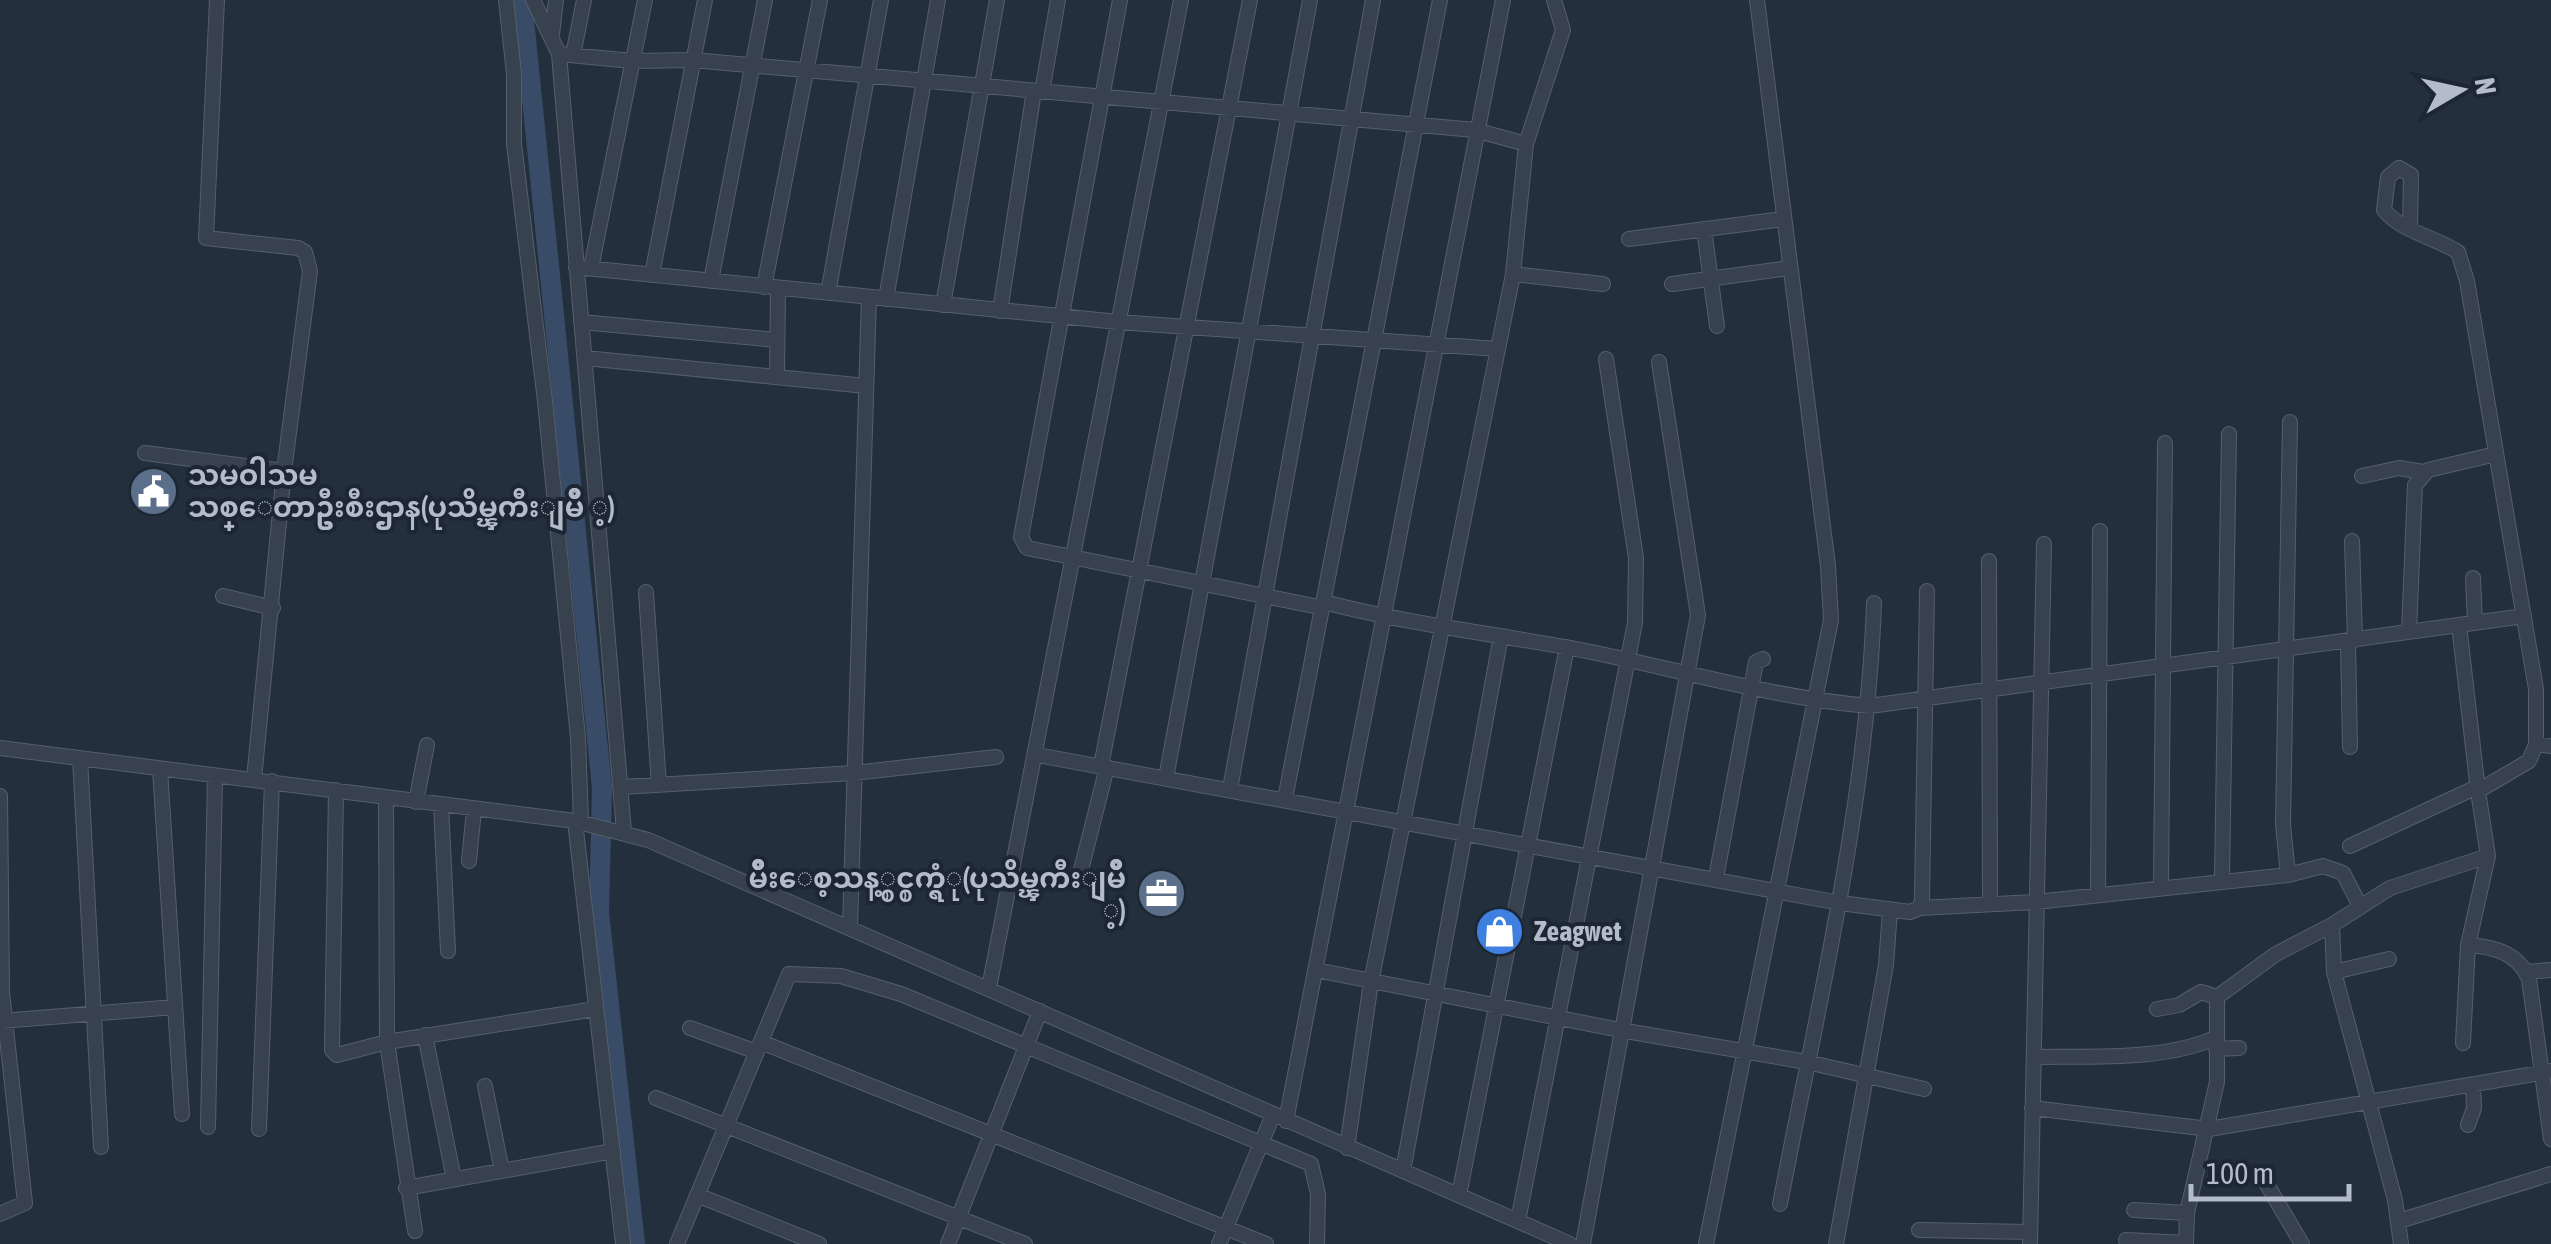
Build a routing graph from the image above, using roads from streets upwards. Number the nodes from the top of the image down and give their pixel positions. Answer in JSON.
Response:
{"nodes":[{"id":1,"x":217,"y":0,"type":"edge"},
{"id":2,"x":506,"y":0,"type":"edge"},
{"id":3,"x":533,"y":0,"type":"edge"},
{"id":4,"x":556,"y":0,"type":"edge"},
{"id":5,"x":584,"y":0,"type":"edge"},
{"id":6,"x":645,"y":0,"type":"edge"},
{"id":7,"x":704,"y":0,"type":"edge"},
{"id":8,"x":765,"y":0,"type":"edge"},
{"id":9,"x":820,"y":0,"type":"edge"},
{"id":10,"x":881,"y":0,"type":"edge"},
{"id":11,"x":938,"y":0,"type":"edge"},
{"id":12,"x":997,"y":0,"type":"edge"},
{"id":13,"x":1058,"y":0,"type":"edge"},
{"id":14,"x":1120,"y":0,"type":"edge"},
{"id":15,"x":1181,"y":0,"type":"edge"},
{"id":16,"x":1250,"y":0,"type":"edge"},
{"id":17,"x":1310,"y":0,"type":"edge"},
{"id":18,"x":1373,"y":0,"type":"edge"},
{"id":19,"x":1440,"y":0,"type":"edge"},
{"id":20,"x":1503,"y":0,"type":"edge"},
{"id":21,"x":1554,"y":0,"type":"edge"},
{"id":22,"x":1757,"y":0,"type":"edge"},
{"id":23,"x":552,"y":35,"type":"junction"},
{"id":24,"x":566,"y":55,"type":"junction"},
{"id":25,"x":693,"y":60,"type":"junction"},
{"id":26,"x":633,"y":61,"type":"junction"},
{"id":27,"x":754,"y":66,"type":"junction"},
{"id":28,"x":806,"y":70,"type":"junction"},
{"id":29,"x":867,"y":76,"type":"junction"},
{"id":30,"x":923,"y":81,"type":"junction"},
{"id":31,"x":982,"y":86,"type":"junction"},
{"id":32,"x":1038,"y":91,"type":"junction"},
{"id":33,"x":1104,"y":97,"type":"junction"},
{"id":34,"x":1161,"y":102,"type":"junction"},
{"id":35,"x":1230,"y":108,"type":"junction"},
{"id":36,"x":1289,"y":113,"type":"junction"},
{"id":37,"x":1352,"y":118,"type":"junction"},
{"id":38,"x":1417,"y":126,"type":"junction"},
{"id":39,"x":1475,"y":130,"type":"junction"},
{"id":40,"x":1526,"y":144,"type":"junction"},
{"id":41,"x":1783,"y":219,"type":"junction"},
{"id":42,"x":2410,"y":228,"type":"dead end"},
{"id":43,"x":1704,"y":229,"type":"junction"},
{"id":44,"x":1630,"y":239,"type":"dead end"},
{"id":45,"x":584,"y":267,"type":"junction"},
{"id":46,"x":1789,"y":268,"type":"junction"},
{"id":47,"x":1513,"y":274,"type":"junction"},
{"id":48,"x":652,"y":275,"type":"junction"},
{"id":49,"x":1710,"y":279,"type":"junction"},
{"id":50,"x":711,"y":281,"type":"junction"},
{"id":51,"x":1603,"y":284,"type":"dead end"},
{"id":52,"x":1672,"y":284,"type":"dead end"},
{"id":53,"x":771,"y":288,"type":"junction"},
{"id":54,"x":828,"y":293,"type":"junction"},
{"id":55,"x":869,"y":298,"type":"junction"},
{"id":56,"x":886,"y":299,"type":"junction"},
{"id":57,"x":943,"y":305,"type":"junction"},
{"id":58,"x":1000,"y":311,"type":"junction"},
{"id":59,"x":1060,"y":317,"type":"junction"},
{"id":60,"x":581,"y":322,"type":"junction"},
{"id":61,"x":1118,"y":322,"type":"junction"},
{"id":62,"x":1716,"y":326,"type":"dead end"},
{"id":63,"x":1186,"y":328,"type":"junction"},
{"id":64,"x":1248,"y":334,"type":"junction"},
{"id":65,"x":1375,"y":338,"type":"junction"},
{"id":66,"x":1312,"y":339,"type":"junction"},
{"id":67,"x":777,"y":340,"type":"junction"},
{"id":68,"x":1436,"y":346,"type":"junction"},
{"id":69,"x":1498,"y":349,"type":"junction"},
{"id":70,"x":584,"y":358,"type":"junction"},
{"id":71,"x":1606,"y":359,"type":"dead end"},
{"id":72,"x":1658,"y":362,"type":"dead end"},
{"id":73,"x":777,"y":377,"type":"junction"},
{"id":74,"x":866,"y":386,"type":"junction"},
{"id":75,"x":2290,"y":422,"type":"dead end"},
{"id":76,"x":2229,"y":434,"type":"dead end"},
{"id":77,"x":2165,"y":443,"type":"dead end"},
{"id":78,"x":145,"y":453,"type":"dead end"},
{"id":79,"x":2496,"y":454,"type":"junction"},
{"id":80,"x":284,"y":471,"type":"junction"},
{"id":81,"x":2423,"y":472,"type":"junction"},
{"id":82,"x":2362,"y":476,"type":"dead end"},
{"id":83,"x":2100,"y":531,"type":"dead end"},
{"id":84,"x":2352,"y":541,"type":"dead end"},
{"id":85,"x":2044,"y":544,"type":"dead end"},
{"id":86,"x":1072,"y":558,"type":"junction"},
{"id":87,"x":1989,"y":561,"type":"dead end"},
{"id":88,"x":1139,"y":571,"type":"junction"},
{"id":89,"x":2473,"y":578,"type":"dead end"},
{"id":90,"x":1202,"y":584,"type":"junction"},
{"id":91,"x":1927,"y":591,"type":"dead end"},
{"id":92,"x":646,"y":592,"type":"dead end"},
{"id":93,"x":223,"y":596,"type":"dead end"},
{"id":94,"x":1265,"y":596,"type":"junction"},
{"id":95,"x":1324,"y":602,"type":"junction"},
{"id":96,"x":1874,"y":603,"type":"dead end"},
{"id":97,"x":273,"y":608,"type":"junction"},
{"id":98,"x":2524,"y":616,"type":"junction"},
{"id":99,"x":1382,"y":618,"type":"junction"},
{"id":100,"x":2475,"y":623,"type":"junction"},
{"id":101,"x":2459,"y":625,"type":"junction"},
{"id":102,"x":1441,"y":626,"type":"junction"},
{"id":103,"x":2409,"y":632,"type":"junction"},
{"id":104,"x":1501,"y":636,"type":"junction"},
{"id":105,"x":2351,"y":641,"type":"junction"},
{"id":106,"x":1566,"y":647,"type":"junction"},
{"id":107,"x":2288,"y":648,"type":"junction"},
{"id":108,"x":2228,"y":654,"type":"junction"},
{"id":109,"x":1763,"y":659,"type":"dead end"},
{"id":110,"x":1630,"y":660,"type":"junction"},
{"id":111,"x":2165,"y":664,"type":"junction"},
{"id":112,"x":2102,"y":672,"type":"junction"},
{"id":113,"x":1691,"y":675,"type":"junction"},
{"id":114,"x":2044,"y":679,"type":"junction"},
{"id":115,"x":1752,"y":688,"type":"junction"},
{"id":116,"x":1990,"y":689,"type":"junction"},
{"id":117,"x":1928,"y":698,"type":"junction"},
{"id":118,"x":1817,"y":700,"type":"junction"},
{"id":119,"x":1870,"y":706,"type":"junction"},
{"id":120,"x":427,"y":745,"type":"dead end"},
{"id":121,"x":2543,"y":745,"type":"edge"},
{"id":122,"x":2350,"y":746,"type":"dead end"},
{"id":123,"x":0,"y":748,"type":"edge"},
{"id":124,"x":1037,"y":755,"type":"junction"},
{"id":125,"x":996,"y":757,"type":"dead end"},
{"id":126,"x":80,"y":758,"type":"junction"},
{"id":127,"x":1104,"y":766,"type":"junction"},
{"id":128,"x":160,"y":768,"type":"junction"},
{"id":129,"x":854,"y":773,"type":"junction"},
{"id":130,"x":215,"y":776,"type":"junction"},
{"id":131,"x":1166,"y":778,"type":"junction"},
{"id":132,"x":254,"y":779,"type":"junction"},
{"id":133,"x":272,"y":781,"type":"junction"},
{"id":134,"x":659,"y":785,"type":"junction"},
{"id":135,"x":622,"y":787,"type":"junction"},
{"id":136,"x":2478,"y":788,"type":"junction"},
{"id":137,"x":1230,"y":789,"type":"junction"},
{"id":138,"x":336,"y":790,"type":"junction"},
{"id":139,"x":0,"y":796,"type":"edge"},
{"id":140,"x":386,"y":798,"type":"junction"},
{"id":141,"x":1285,"y":799,"type":"junction"},
{"id":142,"x":416,"y":802,"type":"junction"},
{"id":143,"x":442,"y":805,"type":"junction"},
{"id":144,"x":474,"y":809,"type":"junction"},
{"id":145,"x":1346,"y":810,"type":"junction"},
{"id":146,"x":1402,"y":820,"type":"junction"},
{"id":147,"x":581,"y":822,"type":"junction"},
{"id":148,"x":619,"y":832,"type":"junction"},
{"id":149,"x":1466,"y":834,"type":"junction"},
{"id":150,"x":1529,"y":845,"type":"junction"},
{"id":151,"x":2350,"y":846,"type":"dead end"},
{"id":152,"x":1590,"y":856,"type":"junction"},
{"id":153,"x":2488,"y":856,"type":"junction"},
{"id":154,"x":469,"y":861,"type":"dead end"},
{"id":155,"x":1652,"y":868,"type":"junction"},
{"id":156,"x":1080,"y":874,"type":"dead end"},
{"id":157,"x":2288,"y":875,"type":"junction"},
{"id":158,"x":1716,"y":878,"type":"junction"},
{"id":159,"x":2222,"y":878,"type":"junction"},
{"id":160,"x":2161,"y":886,"type":"junction"},
{"id":161,"x":1777,"y":891,"type":"junction"},
{"id":162,"x":2098,"y":895,"type":"junction"},
{"id":163,"x":2036,"y":902,"type":"junction"},
{"id":164,"x":1840,"y":903,"type":"junction"},
{"id":165,"x":1990,"y":904,"type":"junction"},
{"id":166,"x":2359,"y":904,"type":"junction"},
{"id":167,"x":1920,"y":908,"type":"junction"},
{"id":168,"x":1890,"y":910,"type":"junction"},
{"id":169,"x":2332,"y":925,"type":"junction"},
{"id":170,"x":850,"y":927,"type":"junction"},
{"id":171,"x":2468,"y":944,"type":"junction"},
{"id":172,"x":448,"y":951,"type":"dead end"},
{"id":173,"x":2389,"y":959,"type":"dead end"},
{"id":174,"x":1316,"y":970,"type":"junction"},
{"id":175,"x":2551,"y":970,"type":"edge"},
{"id":176,"x":2334,"y":972,"type":"junction"},
{"id":177,"x":2526,"y":972,"type":"junction"},
{"id":178,"x":1371,"y":982,"type":"junction"},
{"id":179,"x":988,"y":988,"type":"junction"},
{"id":180,"x":1,"y":993,"type":"edge"},
{"id":181,"x":1437,"y":994,"type":"junction"},
{"id":182,"x":2218,"y":997,"type":"junction"},
{"id":183,"x":1498,"y":1005,"type":"junction"},
{"id":184,"x":175,"y":1006,"type":"junction"},
{"id":185,"x":595,"y":1009,"type":"junction"},
{"id":186,"x":2157,"y":1009,"type":"dead end"},
{"id":187,"x":90,"y":1012,"type":"junction"},
{"id":188,"x":1037,"y":1017,"type":"junction"},
{"id":189,"x":1559,"y":1018,"type":"junction"},
{"id":190,"x":4,"y":1020,"type":"edge"},
{"id":191,"x":690,"y":1028,"type":"dead end"},
{"id":192,"x":1620,"y":1030,"type":"junction"},
{"id":193,"x":425,"y":1035,"type":"junction"},
{"id":194,"x":386,"y":1042,"type":"junction"},
{"id":195,"x":1026,"y":1043,"type":"junction"},
{"id":196,"x":2216,"y":1043,"type":"junction"},
{"id":197,"x":2463,"y":1043,"type":"dead end"},
{"id":198,"x":759,"y":1047,"type":"junction"},
{"id":199,"x":2239,"y":1048,"type":"dead end"},
{"id":200,"x":1746,"y":1052,"type":"junction"},
{"id":201,"x":2034,"y":1057,"type":"junction"},
{"id":202,"x":1807,"y":1062,"type":"junction"},
{"id":203,"x":2546,"y":1072,"type":"edge"},
{"id":204,"x":1865,"y":1076,"type":"junction"},
{"id":205,"x":484,"y":1086,"type":"dead end"},
{"id":206,"x":2473,"y":1086,"type":"junction"},
{"id":207,"x":1924,"y":1089,"type":"dead end"},
{"id":208,"x":656,"y":1098,"type":"dead end"},
{"id":209,"x":2370,"y":1104,"type":"junction"},
{"id":210,"x":2032,"y":1108,"type":"junction"},
{"id":211,"x":182,"y":1114,"type":"dead end"},
{"id":212,"x":727,"y":1122,"type":"junction"},
{"id":213,"x":2468,"y":1125,"type":"dead end"},
{"id":214,"x":208,"y":1127,"type":"dead end"},
{"id":215,"x":1271,"y":1127,"type":"junction"},
{"id":216,"x":258,"y":1129,"type":"dead end"},
{"id":217,"x":2208,"y":1129,"type":"junction"},
{"id":218,"x":991,"y":1134,"type":"junction"},
{"id":219,"x":2551,"y":1134,"type":"edge"},
{"id":220,"x":16,"y":1139,"type":"junction"},
{"id":221,"x":0,"y":1144,"type":"edge"},
{"id":222,"x":101,"y":1147,"type":"dead end"},
{"id":223,"x":1347,"y":1148,"type":"junction"},
{"id":224,"x":613,"y":1151,"type":"junction"},
{"id":225,"x":502,"y":1171,"type":"junction"},
{"id":226,"x":1403,"y":1171,"type":"junction"},
{"id":227,"x":2551,"y":1174,"type":"edge"},
{"id":228,"x":2262,"y":1176,"type":"dead end"},
{"id":229,"x":454,"y":1179,"type":"junction"},
{"id":230,"x":406,"y":1188,"type":"junction"},
{"id":231,"x":697,"y":1195,"type":"junction"},
{"id":232,"x":1459,"y":1195,"type":"junction"},
{"id":233,"x":1780,"y":1204,"type":"dead end"},
{"id":234,"x":2134,"y":1210,"type":"dead end"},
{"id":235,"x":2188,"y":1213,"type":"junction"},
{"id":236,"x":0,"y":1214,"type":"edge"},
{"id":237,"x":959,"y":1217,"type":"junction"},
{"id":238,"x":1518,"y":1221,"type":"junction"},
{"id":239,"x":2399,"y":1222,"type":"junction"},
{"id":240,"x":1226,"y":1228,"type":"junction"},
{"id":241,"x":1919,"y":1230,"type":"dead end"},
{"id":242,"x":415,"y":1231,"type":"dead end"},
{"id":243,"x":2030,"y":1238,"type":"edge"},
{"id":244,"x":2126,"y":1240,"type":"dead end"},
{"id":245,"x":623,"y":1244,"type":"edge"},
{"id":246,"x":677,"y":1244,"type":"edge"},
{"id":247,"x":818,"y":1244,"type":"edge"},
{"id":248,"x":948,"y":1244,"type":"edge"},
{"id":249,"x":1026,"y":1244,"type":"edge"},
{"id":250,"x":1219,"y":1244,"type":"edge"},
{"id":251,"x":1266,"y":1244,"type":"edge"},
{"id":252,"x":1317,"y":1244,"type":"edge"},
{"id":253,"x":1570,"y":1244,"type":"edge"},
{"id":254,"x":1582,"y":1244,"type":"edge"},
{"id":255,"x":1706,"y":1244,"type":"edge"},
{"id":256,"x":1836,"y":1244,"type":"edge"},
{"id":257,"x":2186,"y":1244,"type":"edge"},
{"id":258,"x":2302,"y":1244,"type":"edge"},
{"id":259,"x":2402,"y":1244,"type":"edge"}],
"edges":[{"from":1,"to":80,"type":"street"},
{"from":2,"to":147,"type":"street"},
{"from":3,"to":23,"type":"street"},
{"from":4,"to":23,"type":"street"},
{"from":5,"to":24,"type":"street"},
{"from":6,"to":26,"type":"street"},
{"from":7,"to":25,"type":"street"},
{"from":8,"to":27,"type":"street"},
{"from":9,"to":28,"type":"street"},
{"from":10,"to":29,"type":"street"},
{"from":11,"to":30,"type":"street"},
{"from":12,"to":31,"type":"street"},
{"from":13,"to":32,"type":"street"},
{"from":14,"to":33,"type":"street"},
{"from":15,"to":34,"type":"street"},
{"from":16,"to":35,"type":"street"},
{"from":17,"to":36,"type":"street"},
{"from":18,"to":37,"type":"street"},
{"from":19,"to":38,"type":"street"},
{"from":20,"to":39,"type":"street"},
{"from":21,"to":40,"type":"street"},
{"from":22,"to":41,"type":"street"},
{"from":23,"to":24,"type":"street"},
{"from":24,"to":26,"type":"street"},
{"from":24,"to":45,"type":"street"},
{"from":25,"to":26,"type":"street"},
{"from":25,"to":27,"type":"street"},
{"from":25,"to":48,"type":"street"},
{"from":26,"to":45,"type":"street"},
{"from":27,"to":28,"type":"street"},
{"from":27,"to":50,"type":"street"},
{"from":28,"to":29,"type":"street"},
{"from":28,"to":53,"type":"street"},
{"from":29,"to":30,"type":"street"},
{"from":29,"to":54,"type":"street"},
{"from":30,"to":31,"type":"street"},
{"from":30,"to":56,"type":"street"},
{"from":31,"to":32,"type":"street"},
{"from":31,"to":57,"type":"street"},
{"from":32,"to":33,"type":"street"},
{"from":32,"to":58,"type":"street"},
{"from":33,"to":34,"type":"street"},
{"from":33,"to":59,"type":"street"},
{"from":34,"to":35,"type":"street"},
{"from":34,"to":61,"type":"street"},
{"from":35,"to":36,"type":"street"},
{"from":35,"to":63,"type":"street"},
{"from":36,"to":37,"type":"street"},
{"from":36,"to":64,"type":"street"},
{"from":37,"to":38,"type":"street"},
{"from":37,"to":66,"type":"street"},
{"from":38,"to":39,"type":"street"},
{"from":38,"to":65,"type":"street"},
{"from":39,"to":40,"type":"street"},
{"from":39,"to":68,"type":"street"},
{"from":40,"to":47,"type":"street"},
{"from":41,"to":43,"type":"street"},
{"from":41,"to":46,"type":"street"},
{"from":42,"to":79,"type":"street"},
{"from":43,"to":44,"type":"street"},
{"from":43,"to":49,"type":"street"},
{"from":45,"to":48,"type":"street"},
{"from":45,"to":60,"type":"street"},
{"from":46,"to":49,"type":"street"},
{"from":46,"to":118,"type":"street"},
{"from":47,"to":51,"type":"street"},
{"from":47,"to":69,"type":"street"},
{"from":48,"to":50,"type":"street"},
{"from":49,"to":52,"type":"street"},
{"from":49,"to":62,"type":"street"},
{"from":50,"to":53,"type":"street"},
{"from":53,"to":54,"type":"street"},
{"from":53,"to":67,"type":"street"},
{"from":54,"to":55,"type":"street"},
{"from":55,"to":56,"type":"street"},
{"from":55,"to":74,"type":"street"},
{"from":56,"to":57,"type":"street"},
{"from":57,"to":58,"type":"street"},
{"from":58,"to":59,"type":"street"},
{"from":59,"to":61,"type":"street"},
{"from":59,"to":86,"type":"street"},
{"from":60,"to":67,"type":"street"},
{"from":60,"to":70,"type":"street"},
{"from":61,"to":63,"type":"street"},
{"from":61,"to":86,"type":"street"},
{"from":63,"to":64,"type":"street"},
{"from":63,"to":88,"type":"street"},
{"from":64,"to":66,"type":"street"},
{"from":64,"to":90,"type":"street"},
{"from":65,"to":66,"type":"street"},
{"from":65,"to":68,"type":"street"},
{"from":65,"to":95,"type":"street"},
{"from":66,"to":94,"type":"street"},
{"from":67,"to":73,"type":"street"},
{"from":68,"to":69,"type":"street"},
{"from":68,"to":99,"type":"street"},
{"from":69,"to":102,"type":"street"},
{"from":70,"to":73,"type":"street"},
{"from":70,"to":135,"type":"street"},
{"from":71,"to":110,"type":"street"},
{"from":72,"to":113,"type":"street"},
{"from":73,"to":74,"type":"street"},
{"from":74,"to":129,"type":"street"},
{"from":75,"to":107,"type":"street"},
{"from":76,"to":108,"type":"street"},
{"from":77,"to":111,"type":"street"},
{"from":78,"to":80,"type":"street"},
{"from":79,"to":81,"type":"street"},
{"from":79,"to":98,"type":"street"},
{"from":80,"to":97,"type":"street"},
{"from":81,"to":82,"type":"street"},
{"from":81,"to":103,"type":"street"},
{"from":83,"to":112,"type":"street"},
{"from":84,"to":105,"type":"street"},
{"from":85,"to":114,"type":"street"},
{"from":86,"to":88,"type":"street"},
{"from":86,"to":124,"type":"street"},
{"from":87,"to":116,"type":"street"},
{"from":88,"to":90,"type":"street"},
{"from":88,"to":127,"type":"street"},
{"from":89,"to":100,"type":"street"},
{"from":90,"to":94,"type":"street"},
{"from":90,"to":131,"type":"street"},
{"from":91,"to":117,"type":"street"},
{"from":92,"to":134,"type":"street"},
{"from":93,"to":97,"type":"street"},
{"from":94,"to":95,"type":"street"},
{"from":94,"to":137,"type":"street"},
{"from":95,"to":99,"type":"street"},
{"from":95,"to":141,"type":"street"},
{"from":96,"to":119,"type":"street"},
{"from":97,"to":132,"type":"street"},
{"from":98,"to":100,"type":"street"},
{"from":98,"to":121,"type":"street"},
{"from":99,"to":102,"type":"street"},
{"from":99,"to":145,"type":"street"},
{"from":100,"to":101,"type":"street"},
{"from":101,"to":103,"type":"street"},
{"from":101,"to":136,"type":"street"},
{"from":102,"to":104,"type":"street"},
{"from":102,"to":146,"type":"street"},
{"from":103,"to":105,"type":"street"},
{"from":104,"to":106,"type":"street"},
{"from":104,"to":149,"type":"street"},
{"from":105,"to":107,"type":"street"},
{"from":105,"to":122,"type":"street"},
{"from":106,"to":110,"type":"street"},
{"from":106,"to":150,"type":"street"},
{"from":107,"to":108,"type":"street"},
{"from":107,"to":157,"type":"street"},
{"from":108,"to":111,"type":"street"},
{"from":108,"to":159,"type":"street"},
{"from":109,"to":115,"type":"street"},
{"from":110,"to":113,"type":"street"},
{"from":110,"to":152,"type":"street"},
{"from":111,"to":112,"type":"street"},
{"from":111,"to":160,"type":"street"},
{"from":112,"to":114,"type":"street"},
{"from":112,"to":162,"type":"street"},
{"from":113,"to":115,"type":"street"},
{"from":113,"to":155,"type":"street"},
{"from":114,"to":116,"type":"street"},
{"from":114,"to":163,"type":"street"},
{"from":115,"to":118,"type":"street"},
{"from":115,"to":158,"type":"street"},
{"from":116,"to":117,"type":"street"},
{"from":116,"to":165,"type":"street"},
{"from":117,"to":119,"type":"street"},
{"from":117,"to":167,"type":"street"},
{"from":118,"to":119,"type":"street"},
{"from":118,"to":161,"type":"street"},
{"from":119,"to":164,"type":"street"},
{"from":120,"to":142,"type":"street"},
{"from":121,"to":136,"type":"street"},
{"from":123,"to":126,"type":"street"},
{"from":124,"to":127,"type":"street"},
{"from":124,"to":179,"type":"street"},
{"from":125,"to":129,"type":"street"},
{"from":126,"to":128,"type":"street"},
{"from":126,"to":187,"type":"street"},
{"from":127,"to":131,"type":"street"},
{"from":127,"to":156,"type":"street"},
{"from":128,"to":130,"type":"street"},
{"from":128,"to":184,"type":"street"},
{"from":129,"to":134,"type":"street"},
{"from":129,"to":170,"type":"street"},
{"from":130,"to":132,"type":"street"},
{"from":130,"to":214,"type":"street"},
{"from":131,"to":137,"type":"street"},
{"from":132,"to":133,"type":"street"},
{"from":133,"to":138,"type":"street"},
{"from":133,"to":216,"type":"street"},
{"from":134,"to":135,"type":"street"},
{"from":135,"to":148,"type":"street"},
{"from":136,"to":151,"type":"street"},
{"from":136,"to":153,"type":"street"},
{"from":137,"to":141,"type":"street"},
{"from":138,"to":140,"type":"street"},
{"from":138,"to":194,"type":"street"},
{"from":139,"to":180,"type":"street"},
{"from":140,"to":142,"type":"street"},
{"from":140,"to":194,"type":"street"},
{"from":141,"to":145,"type":"street"},
{"from":142,"to":143,"type":"street"},
{"from":143,"to":144,"type":"street"},
{"from":143,"to":172,"type":"street"},
{"from":144,"to":147,"type":"street"},
{"from":144,"to":154,"type":"street"},
{"from":145,"to":146,"type":"street"},
{"from":145,"to":174,"type":"street"},
{"from":146,"to":149,"type":"street"},
{"from":146,"to":178,"type":"street"},
{"from":147,"to":148,"type":"street"},
{"from":147,"to":185,"type":"street"},
{"from":148,"to":170,"type":"street"},
{"from":149,"to":150,"type":"street"},
{"from":149,"to":181,"type":"street"},
{"from":150,"to":152,"type":"street"},
{"from":150,"to":183,"type":"street"},
{"from":152,"to":155,"type":"street"},
{"from":152,"to":189,"type":"street"},
{"from":153,"to":166,"type":"street"},
{"from":153,"to":171,"type":"street"},
{"from":155,"to":158,"type":"street"},
{"from":155,"to":192,"type":"street"},
{"from":157,"to":159,"type":"street"},
{"from":157,"to":166,"type":"street"},
{"from":158,"to":161,"type":"street"},
{"from":159,"to":160,"type":"street"},
{"from":160,"to":162,"type":"street"},
{"from":161,"to":164,"type":"street"},
{"from":161,"to":200,"type":"street"},
{"from":162,"to":163,"type":"street"},
{"from":163,"to":165,"type":"street"},
{"from":163,"to":201,"type":"street"},
{"from":164,"to":168,"type":"street"},
{"from":164,"to":202,"type":"street"},
{"from":165,"to":167,"type":"street"},
{"from":166,"to":169,"type":"street"},
{"from":167,"to":168,"type":"street"},
{"from":168,"to":204,"type":"street"},
{"from":169,"to":176,"type":"street"},
{"from":169,"to":182,"type":"street"},
{"from":170,"to":179,"type":"street"},
{"from":171,"to":177,"type":"street"},
{"from":171,"to":197,"type":"street"},
{"from":173,"to":176,"type":"street"},
{"from":174,"to":178,"type":"street"},
{"from":174,"to":215,"type":"street"},
{"from":175,"to":177,"type":"street"},
{"from":176,"to":209,"type":"street"},
{"from":177,"to":203,"type":"street"},
{"from":178,"to":181,"type":"street"},
{"from":178,"to":223,"type":"street"},
{"from":179,"to":188,"type":"street"},
{"from":180,"to":190,"type":"street"},
{"from":181,"to":183,"type":"street"},
{"from":181,"to":226,"type":"street"},
{"from":182,"to":186,"type":"street"},
{"from":182,"to":196,"type":"street"},
{"from":183,"to":189,"type":"street"},
{"from":183,"to":232,"type":"street"},
{"from":184,"to":187,"type":"street"},
{"from":184,"to":211,"type":"street"},
{"from":185,"to":193,"type":"street"},
{"from":185,"to":224,"type":"street"},
{"from":187,"to":190,"type":"street"},
{"from":187,"to":222,"type":"street"},
{"from":188,"to":195,"type":"street"},
{"from":188,"to":215,"type":"street"},
{"from":189,"to":192,"type":"street"},
{"from":189,"to":238,"type":"street"},
{"from":190,"to":220,"type":"street"},
{"from":191,"to":198,"type":"street"},
{"from":192,"to":200,"type":"street"},
{"from":192,"to":254,"type":"street"},
{"from":193,"to":194,"type":"street"},
{"from":193,"to":229,"type":"street"},
{"from":194,"to":230,"type":"street"},
{"from":195,"to":198,"type":"street"},
{"from":195,"to":215,"type":"street"},
{"from":195,"to":218,"type":"street"},
{"from":196,"to":199,"type":"street"},
{"from":196,"to":201,"type":"street"},
{"from":196,"to":217,"type":"street"},
{"from":198,"to":212,"type":"street"},
{"from":198,"to":218,"type":"street"},
{"from":200,"to":202,"type":"street"},
{"from":200,"to":255,"type":"street"},
{"from":201,"to":210,"type":"street"},
{"from":202,"to":204,"type":"street"},
{"from":202,"to":233,"type":"street"},
{"from":203,"to":206,"type":"street"},
{"from":203,"to":219,"type":"street"},
{"from":204,"to":207,"type":"street"},
{"from":204,"to":256,"type":"street"},
{"from":205,"to":225,"type":"street"},
{"from":206,"to":209,"type":"street"},
{"from":206,"to":213,"type":"street"},
{"from":208,"to":212,"type":"street"},
{"from":209,"to":217,"type":"street"},
{"from":209,"to":239,"type":"street"},
{"from":210,"to":217,"type":"street"},
{"from":210,"to":243,"type":"street"},
{"from":212,"to":231,"type":"street"},
{"from":212,"to":237,"type":"street"},
{"from":215,"to":223,"type":"street"},
{"from":215,"to":240,"type":"street"},
{"from":215,"to":252,"type":"street"},
{"from":217,"to":235,"type":"street"},
{"from":218,"to":237,"type":"street"},
{"from":218,"to":240,"type":"street"},
{"from":220,"to":221,"type":"street"},
{"from":220,"to":236,"type":"street"},
{"from":223,"to":226,"type":"street"},
{"from":224,"to":225,"type":"street"},
{"from":224,"to":245,"type":"street"},
{"from":225,"to":229,"type":"street"},
{"from":226,"to":232,"type":"street"},
{"from":227,"to":239,"type":"street"},
{"from":228,"to":258,"type":"street"},
{"from":229,"to":230,"type":"street"},
{"from":230,"to":242,"type":"street"},
{"from":231,"to":246,"type":"street"},
{"from":231,"to":247,"type":"street"},
{"from":232,"to":238,"type":"street"},
{"from":234,"to":235,"type":"street"},
{"from":235,"to":257,"type":"street"},
{"from":237,"to":248,"type":"street"},
{"from":237,"to":249,"type":"street"},
{"from":238,"to":253,"type":"street"},
{"from":239,"to":259,"type":"street"},
{"from":240,"to":250,"type":"street"},
{"from":240,"to":251,"type":"street"},
{"from":241,"to":243,"type":"street"},
{"from":244,"to":257,"type":"street"}]}
